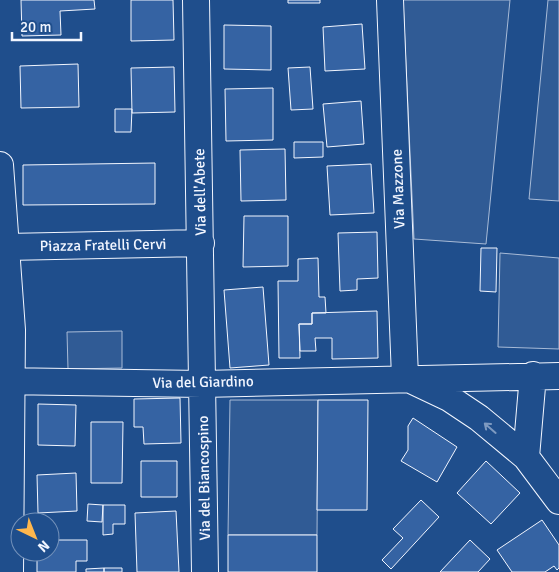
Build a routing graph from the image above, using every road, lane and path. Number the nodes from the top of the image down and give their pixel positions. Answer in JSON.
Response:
{"nodes":[{"id":1,"x":196,"y":0,"type":"edge"},
{"id":2,"x":390,"y":0,"type":"edge"},
{"id":3,"x":0,"y":165,"type":"edge"},
{"id":4,"x":201,"y":243,"type":"junction"},
{"id":5,"x":6,"y":247,"type":"junction"},
{"id":6,"x":533,"y":375,"type":"junction"},
{"id":7,"x":559,"y":376,"type":"edge"},
{"id":8,"x":405,"y":377,"type":"junction"},
{"id":9,"x":6,"y":381,"type":"edge"},
{"id":10,"x":202,"y":384,"type":"junction"},
{"id":11,"x":526,"y":456,"type":"junction"},
{"id":12,"x":559,"y":501,"type":"edge"},
{"id":13,"x":10,"y":572,"type":"edge"},
{"id":14,"x":205,"y":572,"type":"edge"}],
"edges":[{"from":1,"to":4,"type":"street","name":"Via dell'Abete"},
{"from":2,"to":8,"type":"street","name":"Via Mazzone"},
{"from":3,"to":5,"type":"street"},
{"from":4,"to":5,"type":"street","name":"Piazza Fratelli Cervi"},
{"from":4,"to":10,"type":"street","name":"Via dell'Abete"},
{"from":5,"to":9,"type":"street"},
{"from":6,"to":7,"type":"street","name":"Via del Giardino"},
{"from":6,"to":8,"type":"street","name":"Via del Giardino"},
{"from":6,"to":11,"type":"street"},
{"from":8,"to":10,"type":"street","name":"Via del Giardino"},
{"from":11,"to":8,"type":"street","name":"Via del Giardino","one_way":true},
{"from":9,"to":10,"type":"street","name":"Via del Giardino"},
{"from":9,"to":13,"type":"street"},
{"from":10,"to":14,"type":"street","name":"Via del Biancospino"},
{"from":11,"to":12,"type":"street","name":"Via del Giardino"}]}
